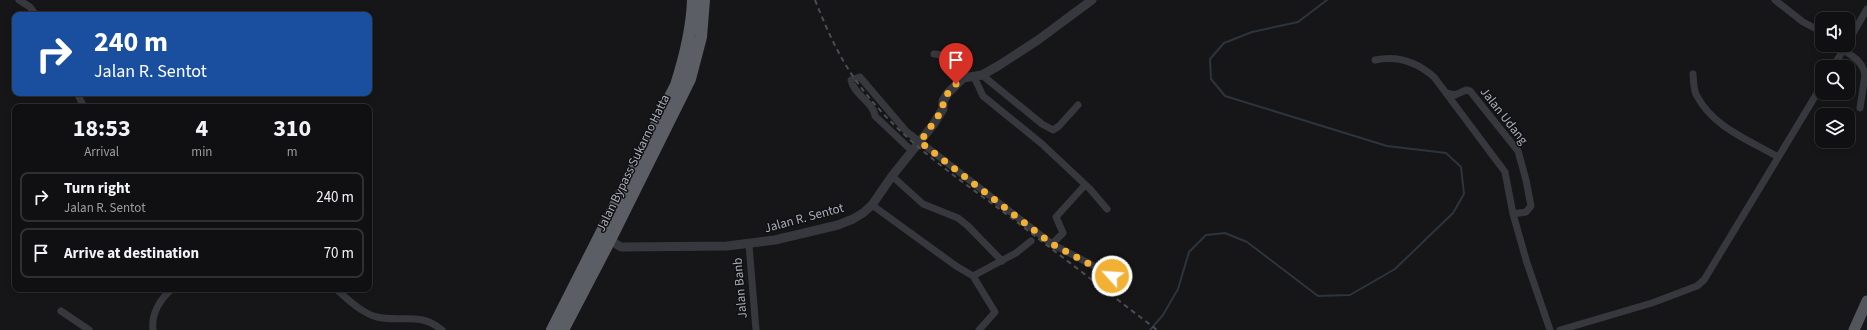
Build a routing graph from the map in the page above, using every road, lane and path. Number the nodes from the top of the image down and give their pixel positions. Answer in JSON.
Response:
{"nodes":[{"id":1,"x":19,"y":0,"type":"edge"},
{"id":2,"x":693,"y":0,"type":"edge"},
{"id":3,"x":704,"y":0,"type":"edge"},
{"id":4,"x":1092,"y":0,"type":"edge"},
{"id":5,"x":1774,"y":0,"type":"edge"},
{"id":6,"x":1867,"y":9,"type":"edge"},
{"id":7,"x":34,"y":12,"type":"edge"},
{"id":8,"x":1815,"y":28,"type":"edge"},
{"id":9,"x":1855,"y":30,"type":"edge"},
{"id":10,"x":1851,"y":52,"type":"edge"},
{"id":11,"x":934,"y":54,"type":"dead end"},
{"id":12,"x":1375,"y":60,"type":"dead end"},
{"id":13,"x":1693,"y":74,"type":"dead end"},
{"id":14,"x":978,"y":76,"type":"junction"},
{"id":15,"x":963,"y":78,"type":"junction"},
{"id":16,"x":1446,"y":93,"type":"junction"},
{"id":17,"x":1815,"y":96,"type":"edge"},
{"id":18,"x":1078,"y":105,"type":"dead end"},
{"id":19,"x":1860,"y":108,"type":"dead end"},
{"id":20,"x":920,"y":142,"type":"junction"},
{"id":21,"x":912,"y":151,"type":"junction"},
{"id":22,"x":1778,"y":157,"type":"junction"},
{"id":23,"x":892,"y":176,"type":"junction"},
{"id":24,"x":1085,"y":185,"type":"junction"},
{"id":25,"x":872,"y":205,"type":"junction"},
{"id":26,"x":1107,"y":209,"type":"dead end"},
{"id":27,"x":1513,"y":214,"type":"junction"},
{"id":28,"x":606,"y":237,"type":"junction"},
{"id":29,"x":1031,"y":241,"type":"dead end"},
{"id":30,"x":1052,"y":244,"type":"junction"},
{"id":31,"x":749,"y":245,"type":"junction"},
{"id":32,"x":1002,"y":261,"type":"junction"},
{"id":33,"x":973,"y":276,"type":"junction"},
{"id":34,"x":1112,"y":276,"type":"dead end"},
{"id":35,"x":168,"y":292,"type":"edge"},
{"id":36,"x":340,"y":292,"type":"edge"},
{"id":37,"x":1867,"y":301,"type":"edge"},
{"id":38,"x":61,"y":311,"type":"dead end"},
{"id":39,"x":89,"y":330,"type":"edge"},
{"id":40,"x":153,"y":330,"type":"edge"},
{"id":41,"x":442,"y":330,"type":"edge"},
{"id":42,"x":552,"y":330,"type":"edge"},
{"id":43,"x":563,"y":330,"type":"edge"},
{"id":44,"x":756,"y":330,"type":"edge"},
{"id":45,"x":979,"y":330,"type":"edge"},
{"id":46,"x":1550,"y":330,"type":"edge"},
{"id":47,"x":1560,"y":330,"type":"edge"},
{"id":48,"x":1854,"y":330,"type":"edge"}],
"edges":[{"from":1,"to":7,"type":"street"},
{"from":2,"to":28,"type":"highway","name":"Jalan Bypass Sukarno Hatta"},
{"from":3,"to":28,"type":"highway","name":"Jalan Bypass Sukarno Hatta"},
{"from":4,"to":14,"type":"street"},
{"from":5,"to":8,"type":"street"},
{"from":6,"to":9,"type":"street"},
{"from":10,"to":19,"type":"street"},
{"from":11,"to":15,"type":"street"},
{"from":12,"to":16,"type":"street"},
{"from":13,"to":22,"type":"street"},
{"from":14,"to":15,"type":"street"},
{"from":14,"to":18,"type":"street"},
{"from":14,"to":24,"type":"street"},
{"from":15,"to":20,"type":"street","name":"Jalan R. Sentot"},
{"from":16,"to":27,"type":"street"},
{"from":16,"to":27,"type":"street","name":"Jalan Udang"},
{"from":17,"to":22,"type":"street"},
{"from":20,"to":21,"type":"street","name":"Jalan R. Sentot"},
{"from":20,"to":21,"type":"street"},
{"from":20,"to":30,"type":"street"},
{"from":21,"to":23,"type":"street","name":"Jalan R. Sentot"},
{"from":22,"to":47,"type":"street"},
{"from":23,"to":25,"type":"street","name":"Jalan R. Sentot"},
{"from":23,"to":32,"type":"street"},
{"from":24,"to":26,"type":"street"},
{"from":24,"to":30,"type":"street"},
{"from":25,"to":31,"type":"street","name":"Jalan R. Sentot"},
{"from":25,"to":33,"type":"street"},
{"from":27,"to":46,"type":"street"},
{"from":28,"to":31,"type":"street","name":"Jalan R. Sentot"},
{"from":28,"to":42,"type":"highway","name":"Jalan Bypass Sukarno Hatta"},
{"from":28,"to":43,"type":"highway","name":"Jalan Bypass Sukarno Hatta"},
{"from":29,"to":32,"type":"street"},
{"from":30,"to":34,"type":"street"},
{"from":31,"to":44,"type":"street","name":"Jalan Banb"},
{"from":32,"to":33,"type":"street"},
{"from":33,"to":45,"type":"street"},
{"from":35,"to":40,"type":"street"},
{"from":36,"to":41,"type":"street"},
{"from":37,"to":48,"type":"main road"},
{"from":38,"to":39,"type":"street"}]}
